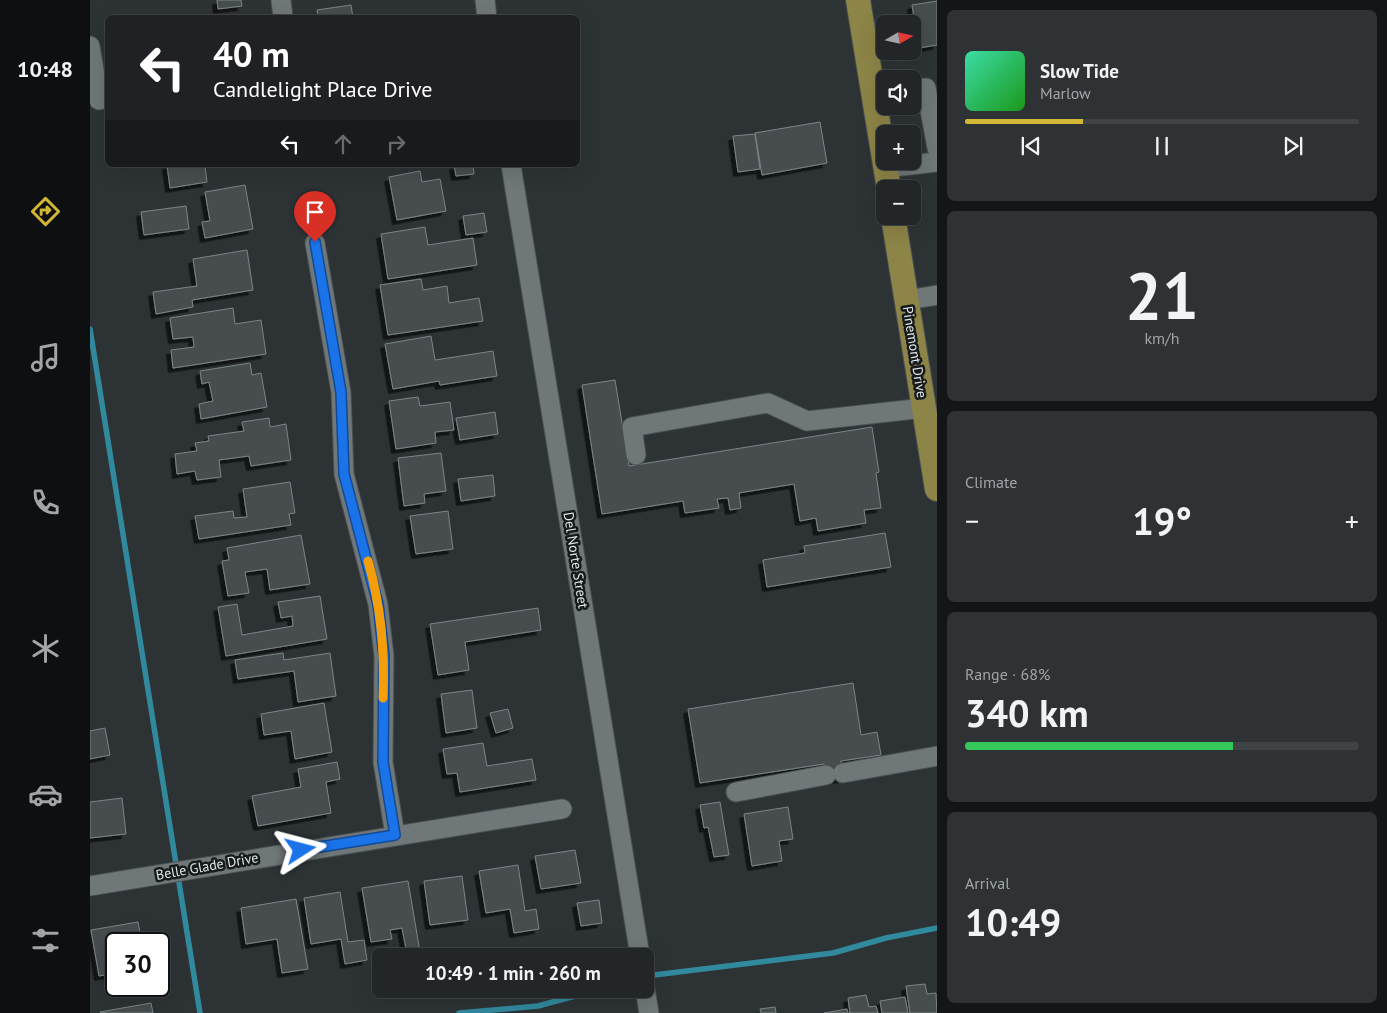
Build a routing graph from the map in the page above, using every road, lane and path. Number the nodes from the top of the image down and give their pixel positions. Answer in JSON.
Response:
{"nodes":[{"id":1,"x":281,"y":0,"type":"edge"},
{"id":2,"x":485,"y":0,"type":"edge"},
{"id":3,"x":858,"y":0,"type":"edge"},
{"id":4,"x":283,"y":15,"type":"edge"},
{"id":5,"x":487,"y":15,"type":"edge"},
{"id":6,"x":90,"y":46,"type":"edge"},
{"id":7,"x":876,"y":79,"type":"edge"},
{"id":8,"x":921,"y":89,"type":"edge"},
{"id":9,"x":103,"y":99,"type":"edge"},
{"id":10,"x":882,"y":115,"type":"edge"},
{"id":11,"x":937,"y":148,"type":"edge"},
{"id":12,"x":937,"y":162,"type":"edge"},
{"id":13,"x":511,"y":167,"type":"edge"},
{"id":14,"x":887,"y":178,"type":"edge"},
{"id":15,"x":894,"y":225,"type":"edge"},
{"id":16,"x":315,"y":242,"type":"dead end"},
{"id":17,"x":937,"y":295,"type":"edge"},
{"id":18,"x":906,"y":300,"type":"junction"},
{"id":19,"x":924,"y":408,"type":"junction"},
{"id":20,"x":934,"y":449,"type":"edge"},
{"id":21,"x":636,"y":455,"type":"dead end"},
{"id":22,"x":937,"y":489,"type":"edge"},
{"id":23,"x":937,"y":756,"type":"edge"},
{"id":24,"x":736,"y":792,"type":"dead end"},
{"id":25,"x":562,"y":809,"type":"dead end"},
{"id":26,"x":395,"y":835,"type":"junction"},
{"id":27,"x":90,"y":886,"type":"edge"},
{"id":28,"x":638,"y":948,"type":"edge"}],
"edges":[{"from":1,"to":4,"type":"street"},
{"from":2,"to":5,"type":"street"},
{"from":3,"to":7,"type":"main road"},
{"from":6,"to":9,"type":"street"},
{"from":8,"to":11,"type":"street"},
{"from":10,"to":14,"type":"main road"},
{"from":12,"to":14,"type":"street"},
{"from":13,"to":28,"type":"street","name":"Del Norte Street"},
{"from":15,"to":18,"type":"main road","name":"Pinemont Drive"},
{"from":16,"to":26,"type":"street"},
{"from":17,"to":18,"type":"street"},
{"from":18,"to":19,"type":"main road","name":"Pinemont Drive"},
{"from":19,"to":20,"type":"main road","name":"Pinemont Drive"},
{"from":19,"to":21,"type":"street"},
{"from":20,"to":22,"type":"main road","name":"Pinemont Drive"},
{"from":23,"to":24,"type":"street"},
{"from":25,"to":26,"type":"street","name":"Belle Glade Drive"},
{"from":26,"to":27,"type":"street","name":"Belle Glade Drive"}]}
